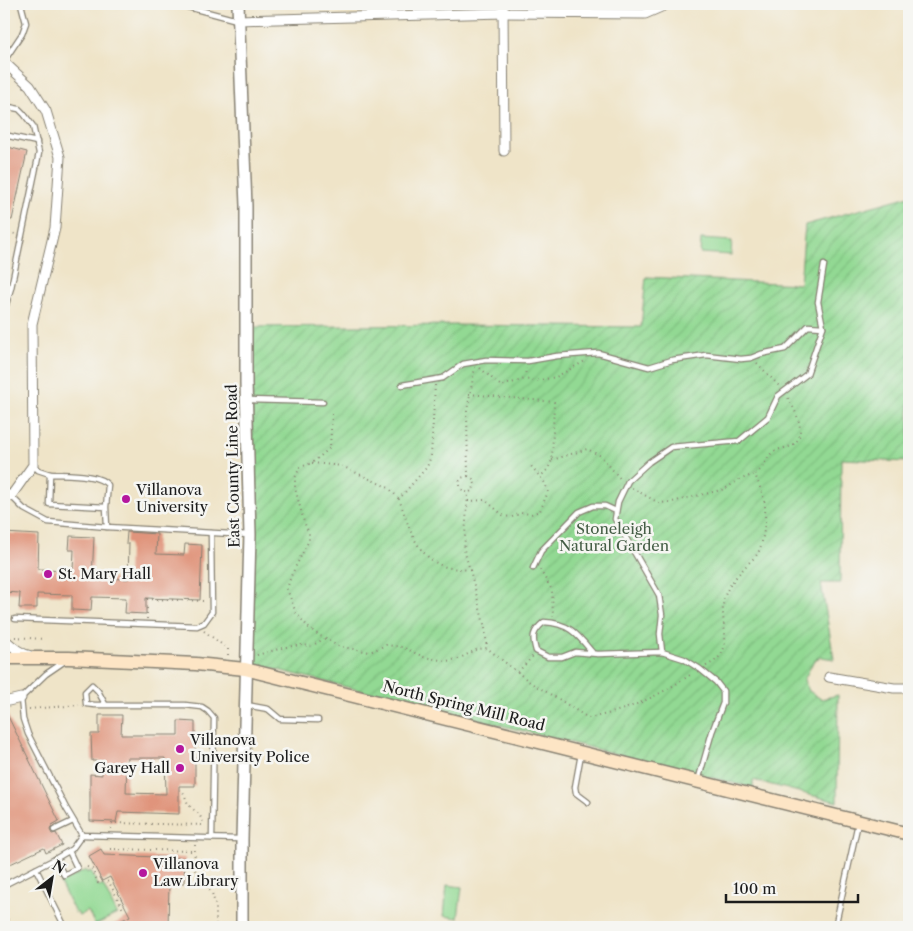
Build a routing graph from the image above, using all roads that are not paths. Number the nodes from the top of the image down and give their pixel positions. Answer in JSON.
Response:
{"nodes":[{"id":1,"x":22,"y":4,"type":"edge"},
{"id":2,"x":177,"y":4,"type":"edge"},
{"id":3,"x":238,"y":4,"type":"edge"},
{"id":4,"x":668,"y":4,"type":"edge"},
{"id":5,"x":503,"y":8,"type":"edge"},
{"id":6,"x":238,"y":20,"type":"junction"},
{"id":7,"x":4,"y":62,"type":"edge"},
{"id":8,"x":4,"y":106,"type":"edge"},
{"id":9,"x":4,"y":135,"type":"edge"},
{"id":10,"x":37,"y":142,"type":"junction"},
{"id":11,"x":504,"y":151,"type":"dead end"},
{"id":12,"x":824,"y":265,"type":"dead end"},
{"id":13,"x":4,"y":311,"type":"edge"},
{"id":14,"x":823,"y":327,"type":"junction"},
{"id":15,"x":402,"y":385,"type":"dead end"},
{"id":16,"x":247,"y":400,"type":"junction"},
{"id":17,"x":323,"y":402,"type":"dead end"},
{"id":18,"x":33,"y":465,"type":"junction"},
{"id":19,"x":50,"y":474,"type":"junction"},
{"id":20,"x":4,"y":488,"type":"edge"},
{"id":21,"x":7,"y":497,"type":"edge"},
{"id":22,"x":106,"y":508,"type":"junction"},
{"id":23,"x":616,"y":511,"type":"junction"},
{"id":24,"x":107,"y":527,"type":"junction"},
{"id":25,"x":211,"y":534,"type":"junction"},
{"id":26,"x":250,"y":535,"type":"junction"},
{"id":27,"x":536,"y":568,"type":"road end"},
{"id":28,"x":15,"y":619,"type":"dead end"},
{"id":29,"x":4,"y":639,"type":"edge"},
{"id":30,"x":592,"y":652,"type":"junction"},
{"id":31,"x":662,"y":652,"type":"junction"},
{"id":32,"x":4,"y":658,"type":"edge"},
{"id":33,"x":39,"y":658,"type":"junction"},
{"id":34,"x":70,"y":658,"type":"junction"},
{"id":35,"x":246,"y":663,"type":"junction"},
{"id":36,"x":829,"y":677,"type":"dead end"},
{"id":37,"x":909,"y":688,"type":"edge"},
{"id":38,"x":21,"y":698,"type":"junction"},
{"id":39,"x":4,"y":700,"type":"edge"},
{"id":40,"x":105,"y":704,"type":"junction"},
{"id":41,"x":245,"y":705,"type":"junction"},
{"id":42,"x":318,"y":720,"type":"dead end"},
{"id":43,"x":581,"y":753,"type":"junction"},
{"id":44,"x":697,"y":782,"type":"junction"},
{"id":45,"x":588,"y":802,"type":"dead end"},
{"id":46,"x":73,"y":821,"type":"junction"},
{"id":47,"x":858,"y":822,"type":"junction"},
{"id":48,"x":54,"y":830,"type":"dead end"},
{"id":49,"x":909,"y":834,"type":"edge"},
{"id":50,"x":82,"y":835,"type":"junction"},
{"id":51,"x":212,"y":838,"type":"junction"},
{"id":52,"x":242,"y":839,"type":"junction"},
{"id":53,"x":69,"y":851,"type":"junction"},
{"id":54,"x":56,"y":859,"type":"junction"},
{"id":55,"x":36,"y":869,"type":"junction"},
{"id":56,"x":4,"y":885,"type":"edge"},
{"id":57,"x":4,"y":918,"type":"edge"},
{"id":58,"x":8,"y":927,"type":"edge"},
{"id":59,"x":65,"y":927,"type":"edge"},
{"id":60,"x":242,"y":927,"type":"edge"},
{"id":61,"x":834,"y":927,"type":"edge"}],
"edges":[{"from":1,"to":7,"type":"lane"},
{"from":2,"to":6,"type":"lane"},
{"from":3,"to":6,"type":"street","name":"East County Line Road"},
{"from":4,"to":5,"type":"street"},
{"from":5,"to":6,"type":"street"},
{"from":5,"to":11,"type":"street"},
{"from":6,"to":16,"type":"street","name":"East County Line Road"},
{"from":7,"to":18,"type":"street"},
{"from":8,"to":10,"type":"lane"},
{"from":9,"to":10,"type":"lane"},
{"from":10,"to":13,"type":"lane"},
{"from":12,"to":14,"type":"lane"},
{"from":14,"to":15,"type":"lane"},
{"from":14,"to":23,"type":"lane"},
{"from":16,"to":17,"type":"lane"},
{"from":16,"to":26,"type":"street","name":"East County Line Road"},
{"from":18,"to":19,"type":"lane"},
{"from":18,"to":21,"type":"street"},
{"from":19,"to":22,"type":"lane"},
{"from":19,"to":22,"type":"lane"},
{"from":20,"to":21,"type":"lane"},
{"from":21,"to":24,"type":"lane"},
{"from":22,"to":24,"type":"lane"},
{"from":23,"to":27,"type":"lane"},
{"from":23,"to":31,"type":"lane"},
{"from":24,"to":25,"type":"lane"},
{"from":25,"to":26,"type":"lane"},
{"from":25,"to":28,"type":"lane"},
{"from":26,"to":35,"type":"street","name":"East County Line Road"},
{"from":29,"to":33,"type":"street"},
{"from":30,"to":30,"type":"lane"},
{"from":30,"to":31,"type":"lane"},
{"from":31,"to":44,"type":"lane"},
{"from":32,"to":33,"type":"main road","name":"North Spring Mill Road"},
{"from":33,"to":34,"type":"main road","name":"North Spring Mill Road"},
{"from":34,"to":35,"type":"main road","name":"North Spring Mill Road"},
{"from":34,"to":38,"type":"lane"},
{"from":35,"to":41,"type":"street","name":"East County Line Road"},
{"from":35,"to":43,"type":"main road","name":"North Spring Mill Road"},
{"from":36,"to":37,"type":"street"},
{"from":38,"to":39,"type":"street"},
{"from":38,"to":46,"type":"lane"},
{"from":40,"to":40,"type":"lane"},
{"from":40,"to":51,"type":"lane"},
{"from":41,"to":42,"type":"lane"},
{"from":41,"to":52,"type":"street","name":"East County Line Road"},
{"from":43,"to":44,"type":"main road","name":"North Spring Mill Road"},
{"from":43,"to":45,"type":"lane"},
{"from":44,"to":47,"type":"main road","name":"North Spring Mill Road"},
{"from":46,"to":48,"type":"lane"},
{"from":46,"to":50,"type":"lane"},
{"from":47,"to":49,"type":"main road","name":"North Spring Mill Road"},
{"from":47,"to":61,"type":"lane"},
{"from":50,"to":51,"type":"lane"},
{"from":50,"to":53,"type":"lane"},
{"from":51,"to":52,"type":"lane"},
{"from":52,"to":60,"type":"street","name":"East County Line Road"},
{"from":53,"to":54,"type":"lane"},
{"from":53,"to":54,"type":"lane"},
{"from":54,"to":55,"type":"lane"},
{"from":55,"to":56,"type":"lane"},
{"from":55,"to":59,"type":"lane"},
{"from":57,"to":58,"type":"lane"}]}
